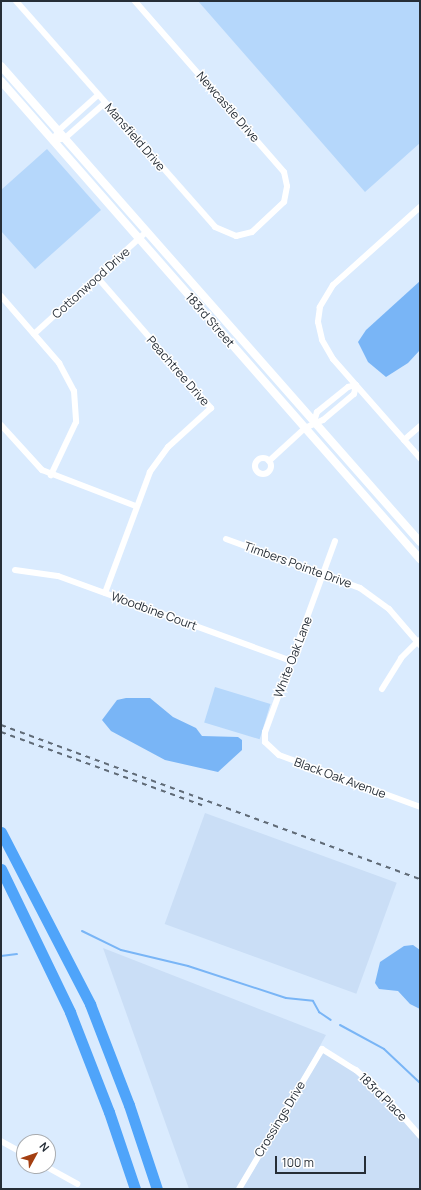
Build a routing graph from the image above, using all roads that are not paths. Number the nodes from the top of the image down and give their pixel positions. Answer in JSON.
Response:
{"nodes":[{"id":1,"x":16,"y":1,"type":"edge"},
{"id":2,"x":135,"y":1,"type":"edge"},
{"id":3,"x":1,"y":66,"type":"edge"},
{"id":4,"x":1,"y":81,"type":"edge"},
{"id":5,"x":98,"y":95,"type":"junction"},
{"id":6,"x":105,"y":103,"type":"junction"},
{"id":7,"x":58,"y":131,"type":"junction"},
{"id":8,"x":65,"y":138,"type":"junction"},
{"id":9,"x":53,"y":141,"type":"junction"},
{"id":10,"x":420,"y":207,"type":"edge"},
{"id":11,"x":269,"y":220,"type":"joint"},
{"id":12,"x":147,"y":231,"type":"junction"},
{"id":13,"x":138,"y":239,"type":"junction"},
{"id":14,"x":97,"y":277,"type":"junction"},
{"id":15,"x":1,"y":296,"type":"edge"},
{"id":16,"x":34,"y":334,"type":"junction"},
{"id":17,"x":356,"y":385,"type":"junction"},
{"id":18,"x":314,"y":422,"type":"junction"},
{"id":19,"x":1,"y":425,"type":"edge"},
{"id":20,"x":420,"y":426,"type":"edge"},
{"id":21,"x":305,"y":428,"type":"junction"},
{"id":22,"x":404,"y":440,"type":"junction"},
{"id":23,"x":420,"y":458,"type":"edge"},
{"id":24,"x":269,"y":461,"type":"dead end"},
{"id":25,"x":51,"y":475,"type":"junction"},
{"id":26,"x":136,"y":506,"type":"junction"},
{"id":27,"x":226,"y":539,"type":"dead end"},
{"id":28,"x":335,"y":541,"type":"dead end"},
{"id":29,"x":420,"y":542,"type":"edge"},
{"id":30,"x":420,"y":559,"type":"edge"},
{"id":31,"x":15,"y":570,"type":"dead end"},
{"id":32,"x":324,"y":573,"type":"junction"},
{"id":33,"x":105,"y":594,"type":"junction"},
{"id":34,"x":419,"y":642,"type":"edge"},
{"id":35,"x":290,"y":661,"type":"junction"},
{"id":36,"x":382,"y":689,"type":"dead end"},
{"id":37,"x":265,"y":742,"type":"joint"},
{"id":38,"x":420,"y":807,"type":"edge"},
{"id":39,"x":1,"y":832,"type":"edge"},
{"id":40,"x":1,"y":869,"type":"edge"},
{"id":41,"x":322,"y":1049,"type":"joint"},
{"id":42,"x":420,"y":1136,"type":"edge"},
{"id":43,"x":1,"y":1141,"type":"edge"},
{"id":44,"x":16,"y":1149,"type":"edge"},
{"id":45,"x":56,"y":1172,"type":"edge"},
{"id":46,"x":77,"y":1184,"type":"dead end"},
{"id":47,"x":135,"y":1189,"type":"edge"},
{"id":48,"x":157,"y":1189,"type":"edge"},
{"id":49,"x":239,"y":1189,"type":"edge"}],
"edges":[{"from":1,"to":5,"type":"street","name":"Mansfield Drive"},
{"from":2,"to":11,"type":"street","name":"Newcastle Drive"},
{"from":3,"to":7,"type":"street","name":"183rd Street"},
{"from":4,"to":9,"type":"street","name":"183rd Street"},
{"from":5,"to":6,"type":"street","name":"Mansfield Drive"},
{"from":5,"to":7,"type":"street"},
{"from":6,"to":8,"type":"street"},
{"from":6,"to":11,"type":"street","name":"Mansfield Drive"},
{"from":7,"to":8,"type":"street","name":"183rd Street"},
{"from":7,"to":9,"type":"street"},
{"from":8,"to":9,"type":"street"},
{"from":8,"to":12,"type":"street","name":"183rd Street"},
{"from":9,"to":13,"type":"street","name":"183rd Street"},
{"from":10,"to":17,"type":"street"},
{"from":12,"to":13,"type":"street","name":"Cottonwood Drive"},
{"from":12,"to":18,"type":"street","name":"183rd Street"},
{"from":13,"to":14,"type":"street","name":"Cottonwood Drive"},
{"from":13,"to":21,"type":"street","name":"183rd Street"},
{"from":14,"to":16,"type":"street","name":"Cottonwood Drive"},
{"from":14,"to":26,"type":"street","name":"Peachtree Drive"},
{"from":15,"to":16,"type":"street"},
{"from":16,"to":25,"type":"street"},
{"from":17,"to":18,"type":"street"},
{"from":17,"to":18,"type":"street"},
{"from":17,"to":22,"type":"street"},
{"from":18,"to":21,"type":"street"},
{"from":18,"to":29,"type":"street","name":"183rd Street"},
{"from":19,"to":25,"type":"street"},
{"from":20,"to":22,"type":"street"},
{"from":21,"to":24,"type":"street"},
{"from":21,"to":30,"type":"street","name":"183rd Street"},
{"from":22,"to":23,"type":"street"},
{"from":25,"to":26,"type":"street"},
{"from":26,"to":33,"type":"street","name":"Peachtree Drive"},
{"from":27,"to":32,"type":"street","name":"Timbers Pointe Drive"},
{"from":28,"to":32,"type":"street","name":"White Oak Lane"},
{"from":31,"to":33,"type":"street","name":"Woodbine Court"},
{"from":32,"to":34,"type":"street","name":"Timbers Pointe Drive"},
{"from":32,"to":35,"type":"street","name":"White Oak Lane"},
{"from":33,"to":35,"type":"street","name":"Woodbine Court"},
{"from":34,"to":36,"type":"street"},
{"from":35,"to":37,"type":"street","name":"White Oak Lane"},
{"from":37,"to":38,"type":"street","name":"Black Oak Avenue"},
{"from":39,"to":48,"type":"highway"},
{"from":40,"to":47,"type":"highway"},
{"from":41,"to":42,"type":"street","name":"183rd Place"},
{"from":41,"to":49,"type":"street","name":"Crossings Drive"},
{"from":43,"to":44,"type":"street"},
{"from":45,"to":46,"type":"street"}]}
